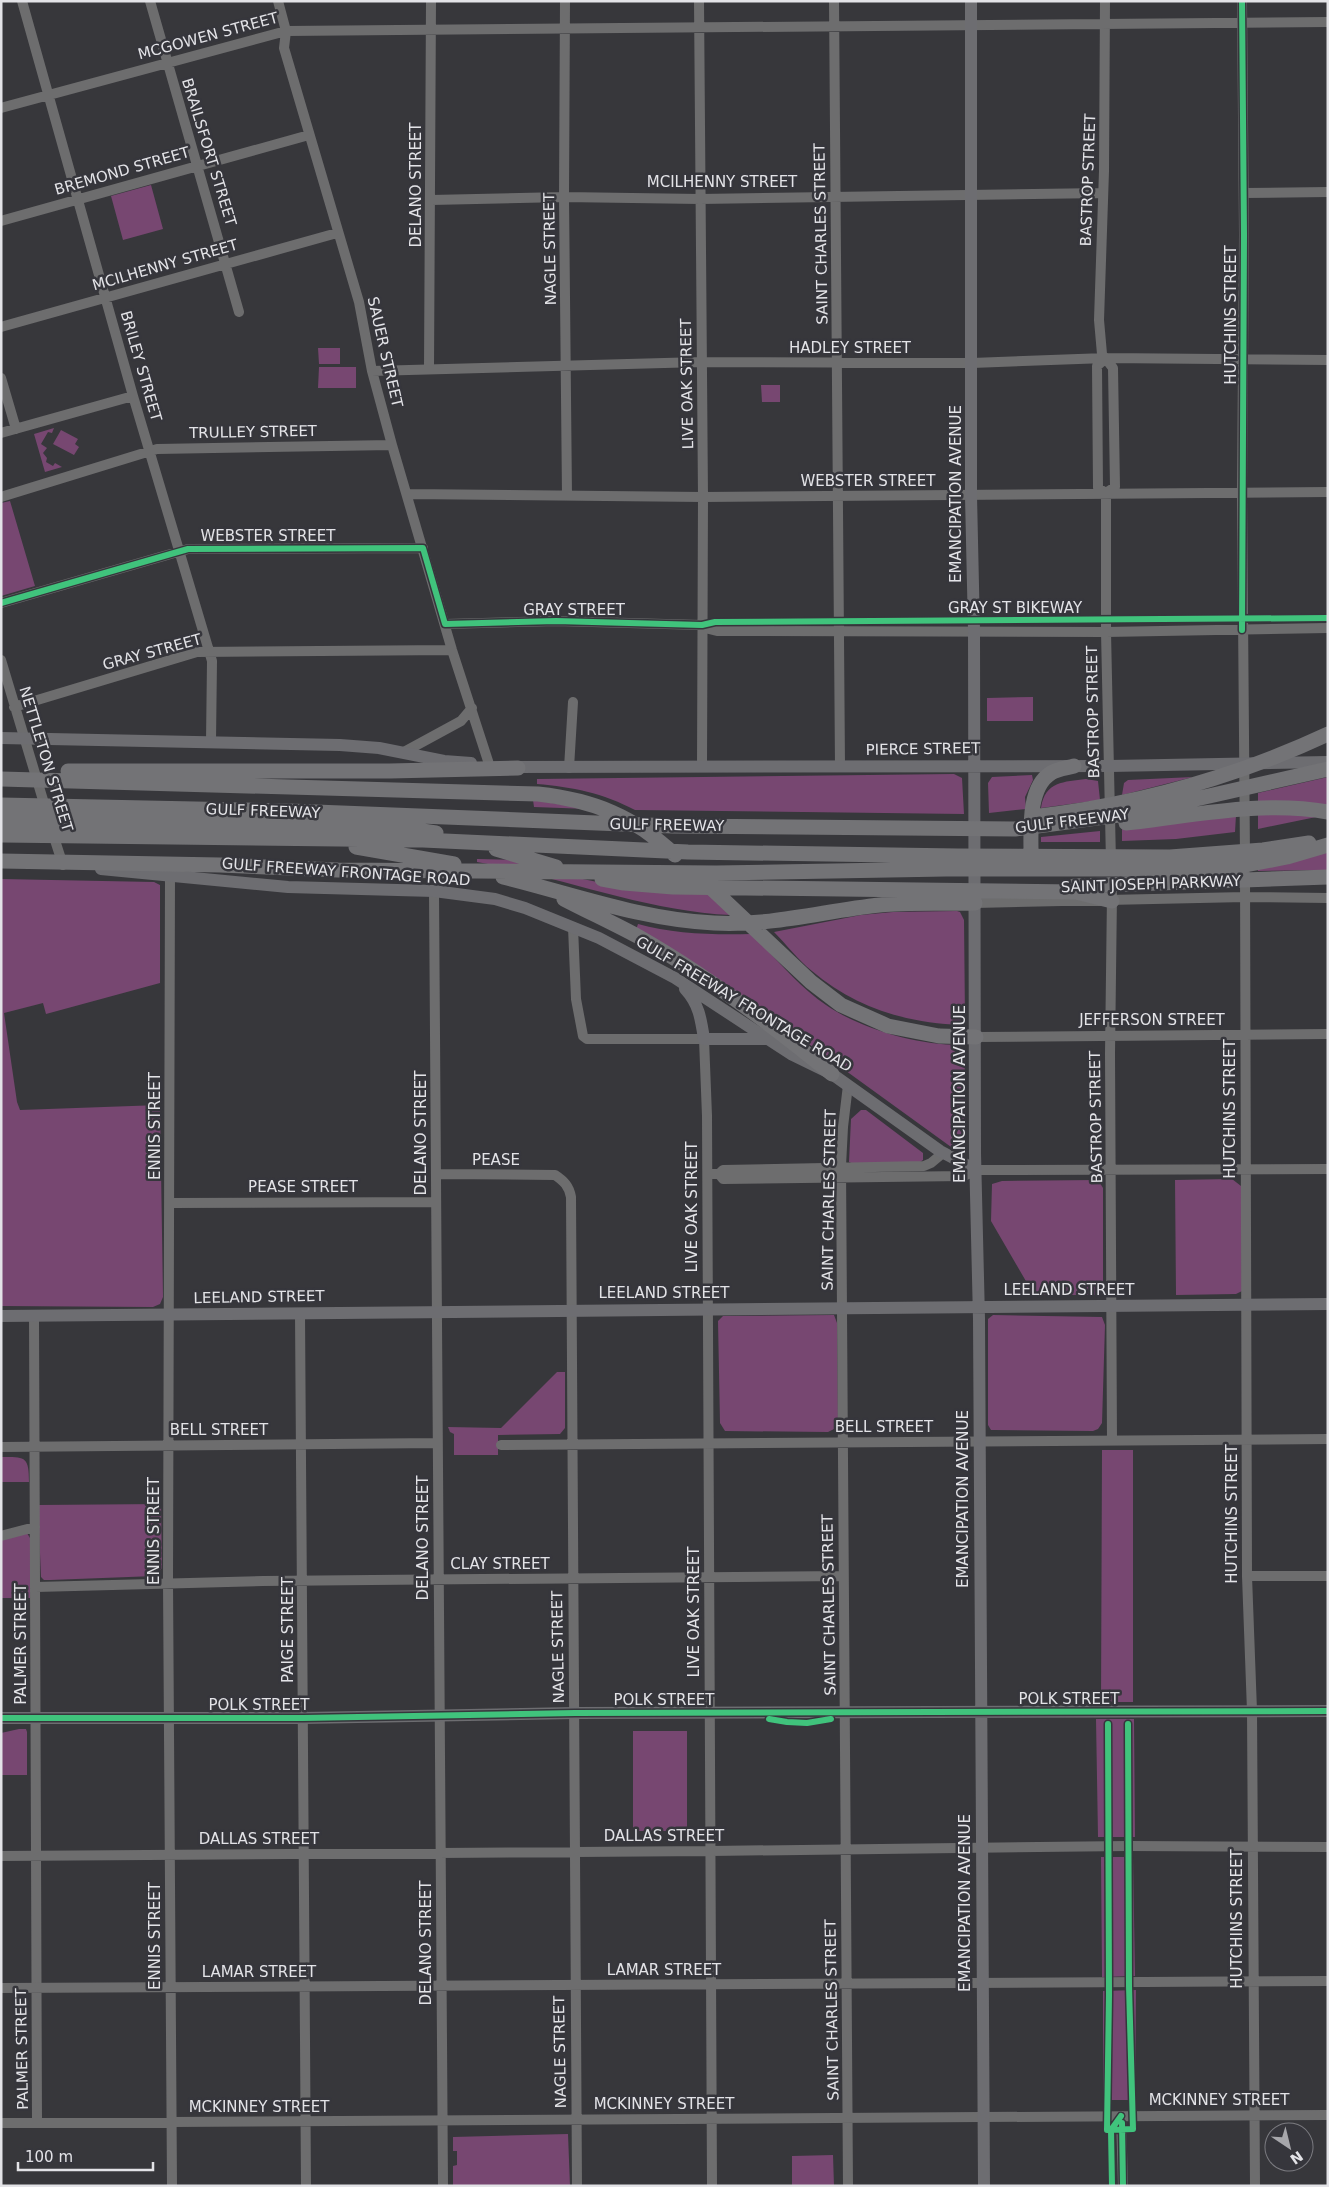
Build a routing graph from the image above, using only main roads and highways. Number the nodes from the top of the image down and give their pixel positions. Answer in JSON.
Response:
{"nodes":[{"id":1,"x":971,"y":1,"type":"edge"},
{"id":2,"x":1328,"y":734,"type":"edge"},
{"id":3,"x":1,"y":738,"type":"edge"},
{"id":4,"x":1328,"y":762,"type":"edge"},
{"id":5,"x":975,"y":765,"type":"junction"},
{"id":6,"x":1074,"y":766,"type":"junction"},
{"id":7,"x":518,"y":768,"type":"junction"},
{"id":8,"x":1328,"y":769,"type":"edge"},
{"id":9,"x":1,"y":772,"type":"edge"},
{"id":10,"x":94,"y":776,"type":"junction"},
{"id":11,"x":1,"y":779,"type":"edge"},
{"id":12,"x":1,"y":805,"type":"edge"},
{"id":13,"x":1328,"y":812,"type":"edge"},
{"id":14,"x":1,"y":820,"type":"edge"},
{"id":15,"x":97,"y":822,"type":"junction"},
{"id":16,"x":923,"y":829,"type":"junction"},
{"id":17,"x":1015,"y":829,"type":"junction"},
{"id":18,"x":1,"y":835,"type":"edge"},
{"id":19,"x":1328,"y":839,"type":"edge"},
{"id":20,"x":315,"y":840,"type":"junction"},
{"id":21,"x":1328,"y":845,"type":"edge"},
{"id":22,"x":1,"y":863,"type":"edge"},
{"id":23,"x":716,"y":873,"type":"junction"},
{"id":24,"x":1328,"y":877,"type":"edge"},
{"id":25,"x":533,"y":885,"type":"junction"},
{"id":26,"x":1019,"y":892,"type":"junction"},
{"id":27,"x":975,"y":897,"type":"junction"},
{"id":28,"x":1112,"y":901,"type":"road end"},
{"id":29,"x":675,"y":978,"type":"junction"},
{"id":30,"x":976,"y":1036,"type":"junction"},
{"id":31,"x":767,"y":1038,"type":"junction"},
{"id":32,"x":832,"y":1074,"type":"junction"},
{"id":33,"x":976,"y":1170,"type":"junction"},
{"id":34,"x":1328,"y":1304,"type":"edge"},
{"id":35,"x":978,"y":1306,"type":"junction"},
{"id":36,"x":1,"y":1316,"type":"edge"},
{"id":37,"x":1328,"y":1710,"type":"edge"},
{"id":38,"x":980,"y":1712,"type":"junction"},
{"id":39,"x":1,"y":1718,"type":"edge"},
{"id":40,"x":984,"y":2186,"type":"edge"}],
"edges":[{"from":1,"to":5,"type":"main road","name":"EMANCIPATION AVENUE"},
{"from":2,"to":16,"type":"highway"},
{"from":3,"to":7,"type":"main road"},
{"from":4,"to":6,"type":"main road","name":"PIERCE STREET"},
{"from":5,"to":6,"type":"main road","name":"PIERCE STREET"},
{"from":5,"to":7,"type":"main road","name":"PIERCE STREET"},
{"from":5,"to":27,"type":"main road","name":"EMANCIPATION AVENUE"},
{"from":6,"to":26,"type":"highway"},
{"from":7,"to":10,"type":"highway"},
{"from":8,"to":17,"type":"highway","name":"GULF FREEWAY"},
{"from":9,"to":10,"type":"highway"},
{"from":10,"to":11,"type":"highway"},
{"from":10,"to":30,"type":"highway"},
{"from":12,"to":15,"type":"highway","name":"GULF FREEWAY"},
{"from":13,"to":17,"type":"highway"},
{"from":14,"to":15,"type":"highway","name":"GULF FREEWAY"},
{"from":15,"to":16,"type":"highway","name":"GULF FREEWAY"},
{"from":15,"to":18,"type":"highway","name":"GULF FREEWAY"},
{"from":15,"to":20,"type":"highway","name":"GULF FREEWAY"},
{"from":15,"to":27,"type":"highway","name":"GULF FREEWAY"},
{"from":16,"to":17,"type":"highway","name":"GULF FREEWAY"},
{"from":19,"to":20,"type":"highway","name":"GULF FREEWAY"},
{"from":20,"to":25,"type":"highway"},
{"from":21,"to":23,"type":"highway"},
{"from":22,"to":23,"type":"highway"},
{"from":22,"to":29,"type":"main road","name":"GULF FREEWAY FRONTAGE ROAD"},
{"from":23,"to":24,"type":"highway"},
{"from":25,"to":27,"type":"highway"},
{"from":25,"to":32,"type":"highway"},
{"from":26,"to":27,"type":"highway"},
{"from":26,"to":28,"type":"highway"},
{"from":27,"to":30,"type":"main road","name":"EMANCIPATION AVENUE"},
{"from":29,"to":31,"type":"main road","name":"GULF FREEWAY FRONTAGE ROAD"},
{"from":29,"to":31,"type":"main road"},
{"from":30,"to":33,"type":"main road","name":"EMANCIPATION AVENUE"},
{"from":31,"to":32,"type":"main road","name":"GULF FREEWAY FRONTAGE ROAD"},
{"from":32,"to":33,"type":"main road","name":"GULF FREEWAY FRONTAGE ROAD"},
{"from":33,"to":35,"type":"main road","name":"EMANCIPATION AVENUE"},
{"from":34,"to":35,"type":"main road","name":"LEELAND STREET"},
{"from":35,"to":36,"type":"main road","name":"LEELAND STREET"},
{"from":35,"to":38,"type":"main road","name":"EMANCIPATION AVENUE"},
{"from":37,"to":38,"type":"main road","name":"POLK STREET"},
{"from":38,"to":39,"type":"main road","name":"POLK STREET"},
{"from":38,"to":40,"type":"main road","name":"EMANCIPATION AVENUE"}]}
